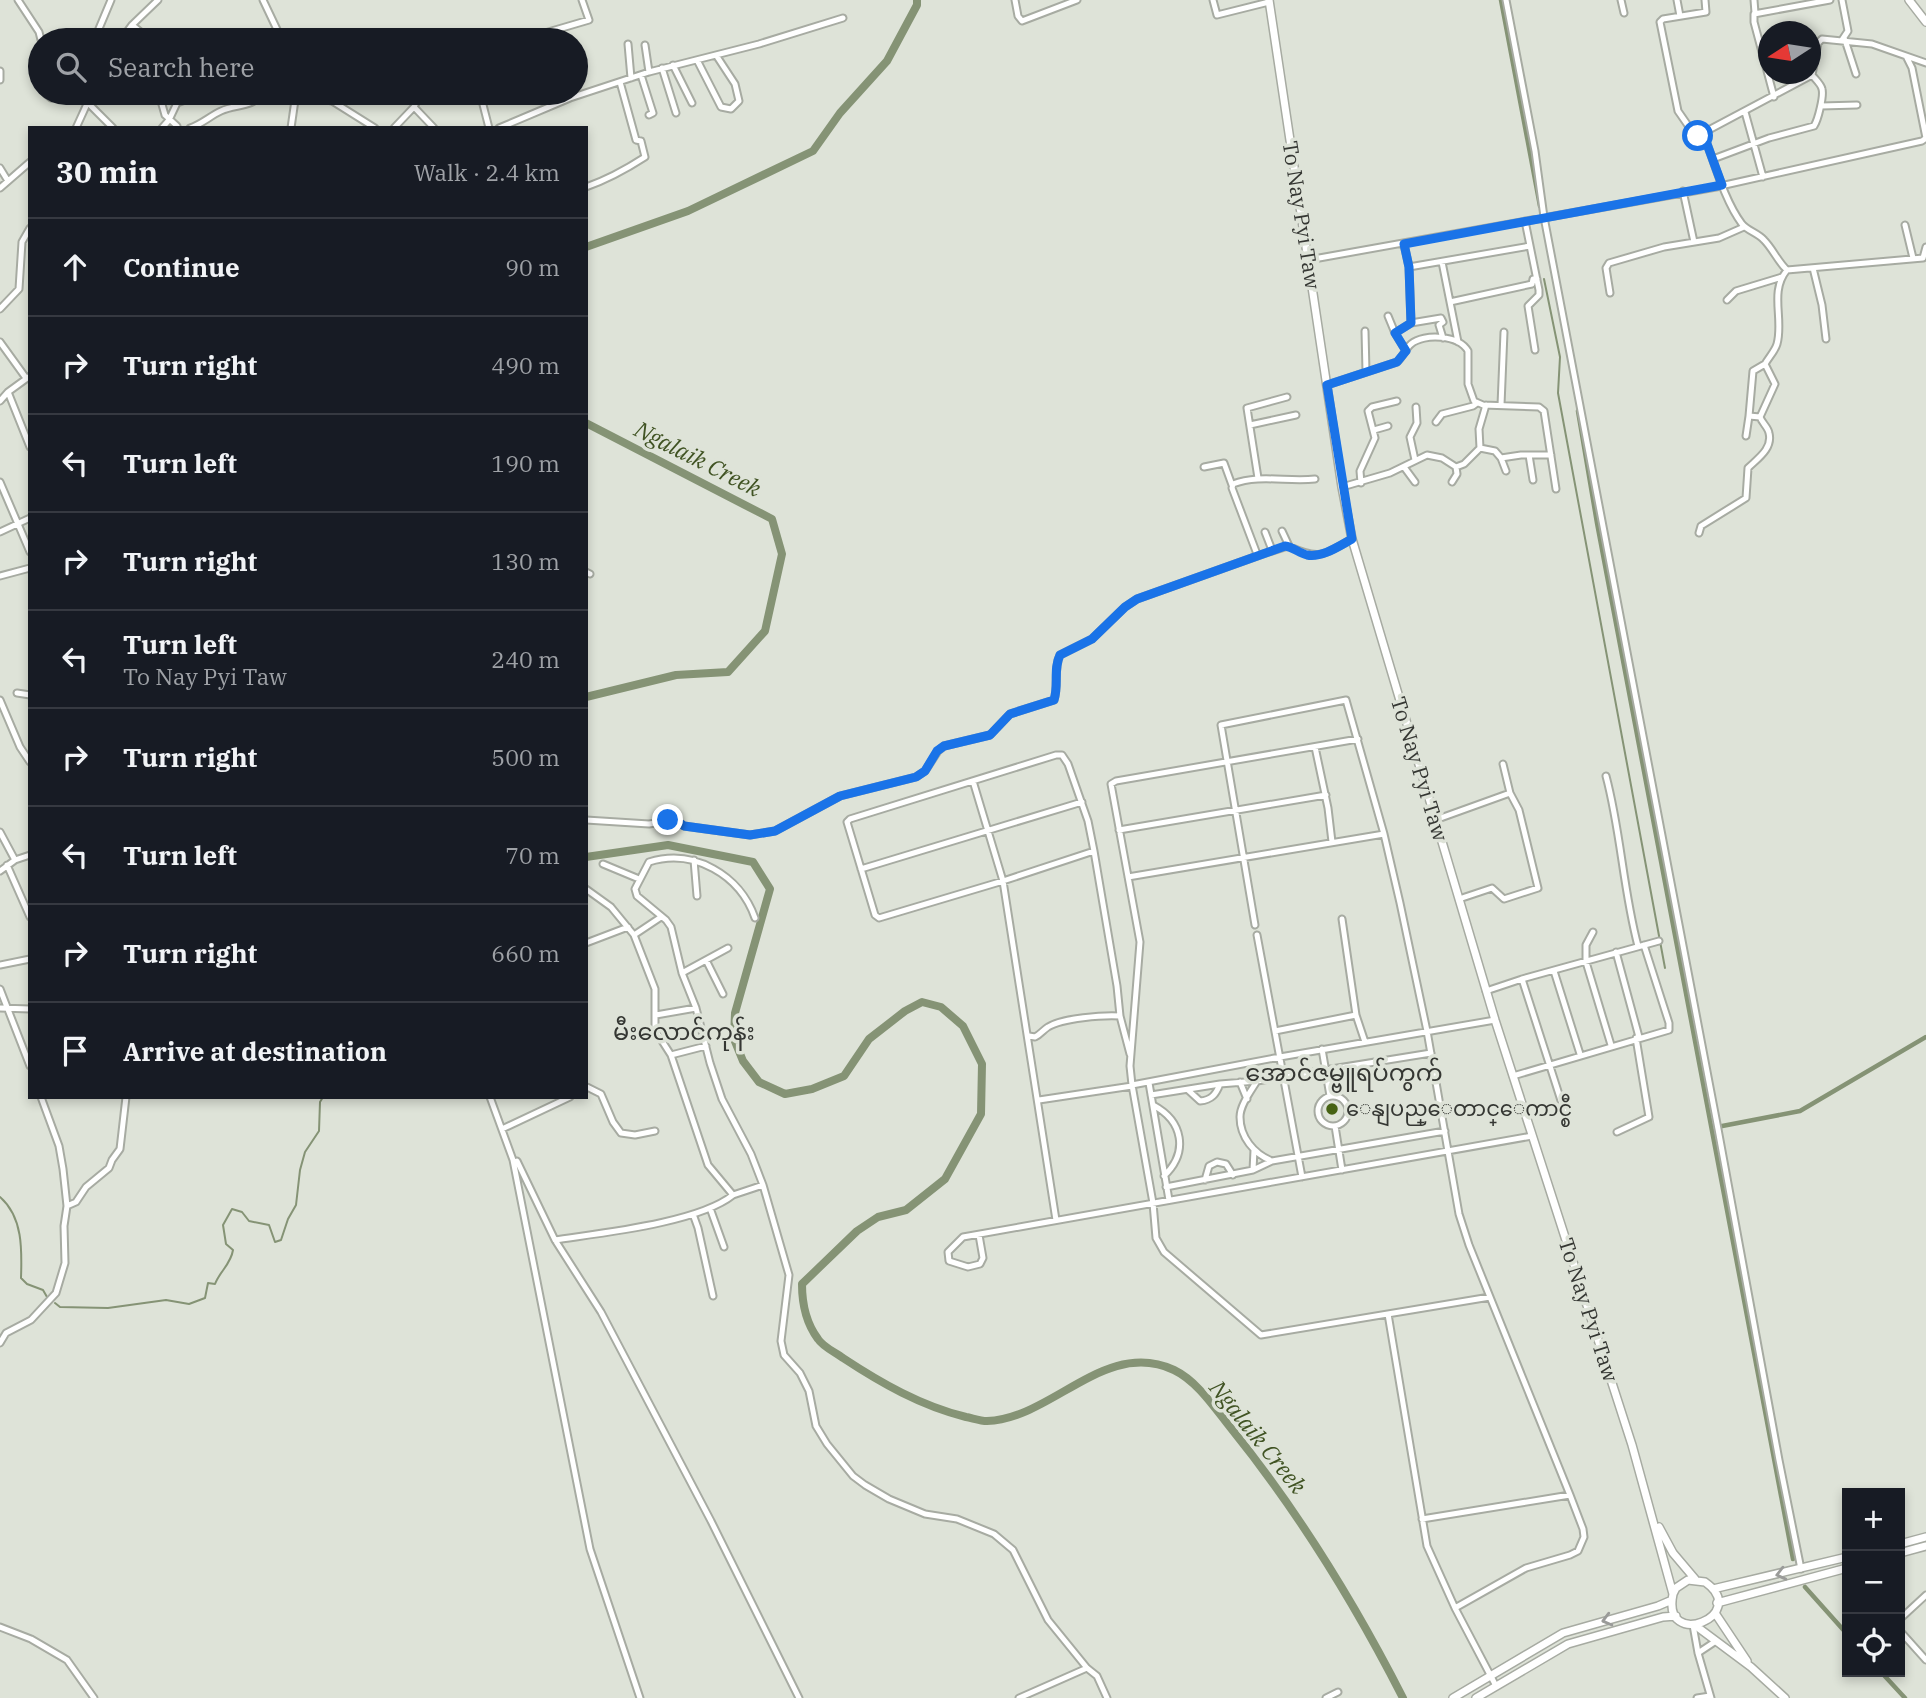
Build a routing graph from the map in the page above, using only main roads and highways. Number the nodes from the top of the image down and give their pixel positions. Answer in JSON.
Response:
{"nodes":[{"id":1,"x":1909,"y":0,"type":"edge"},
{"id":2,"x":1269,"y":1,"type":"edge"},
{"id":3,"x":1926,"y":22,"type":"edge"},
{"id":4,"x":1654,"y":1517,"type":"junction"},
{"id":5,"x":1926,"y":1537,"type":"edge"},
{"id":6,"x":1905,"y":1543,"type":"edge"},
{"id":7,"x":1926,"y":1546,"type":"edge"},
{"id":8,"x":1905,"y":1552,"type":"edge"},
{"id":9,"x":1842,"y":1558,"type":"edge"},
{"id":10,"x":1842,"y":1569,"type":"edge"},
{"id":11,"x":1695,"y":1579,"type":"junction"},
{"id":12,"x":1713,"y":1589,"type":"junction"},
{"id":13,"x":1672,"y":1597,"type":"junction"},
{"id":14,"x":1717,"y":1603,"type":"junction"},
{"id":15,"x":1715,"y":1613,"type":"junction"},
{"id":16,"x":1676,"y":1616,"type":"junction"},
{"id":17,"x":1695,"y":1626,"type":"junction"},
{"id":18,"x":1751,"y":1667,"type":"junction"},
{"id":19,"x":1453,"y":1698,"type":"edge"},
{"id":20,"x":1476,"y":1698,"type":"edge"},
{"id":21,"x":1785,"y":1698,"type":"edge"}],
"edges":[{"from":1,"to":3,"type":"main road"},
{"from":2,"to":4,"type":"main road","name":"To Nay Pyi Taw"},
{"from":4,"to":11,"type":"main road"},
{"from":4,"to":13,"type":"main road"},
{"from":5,"to":6,"type":"main road"},
{"from":7,"to":8,"type":"main road"},
{"from":9,"to":12,"type":"main road","one_way":true},
{"from":10,"to":14,"type":"main road"},
{"from":11,"to":12,"type":"main road"},
{"from":11,"to":13,"type":"main road"},
{"from":12,"to":14,"type":"main road"},
{"from":13,"to":16,"type":"main road"},
{"from":13,"to":19,"type":"main road","one_way":true},
{"from":14,"to":15,"type":"main road"},
{"from":15,"to":17,"type":"main road"},
{"from":15,"to":18,"type":"main road"},
{"from":16,"to":17,"type":"main road"},
{"from":16,"to":20,"type":"main road"},
{"from":17,"to":18,"type":"main road"},
{"from":18,"to":21,"type":"main road"}]}
